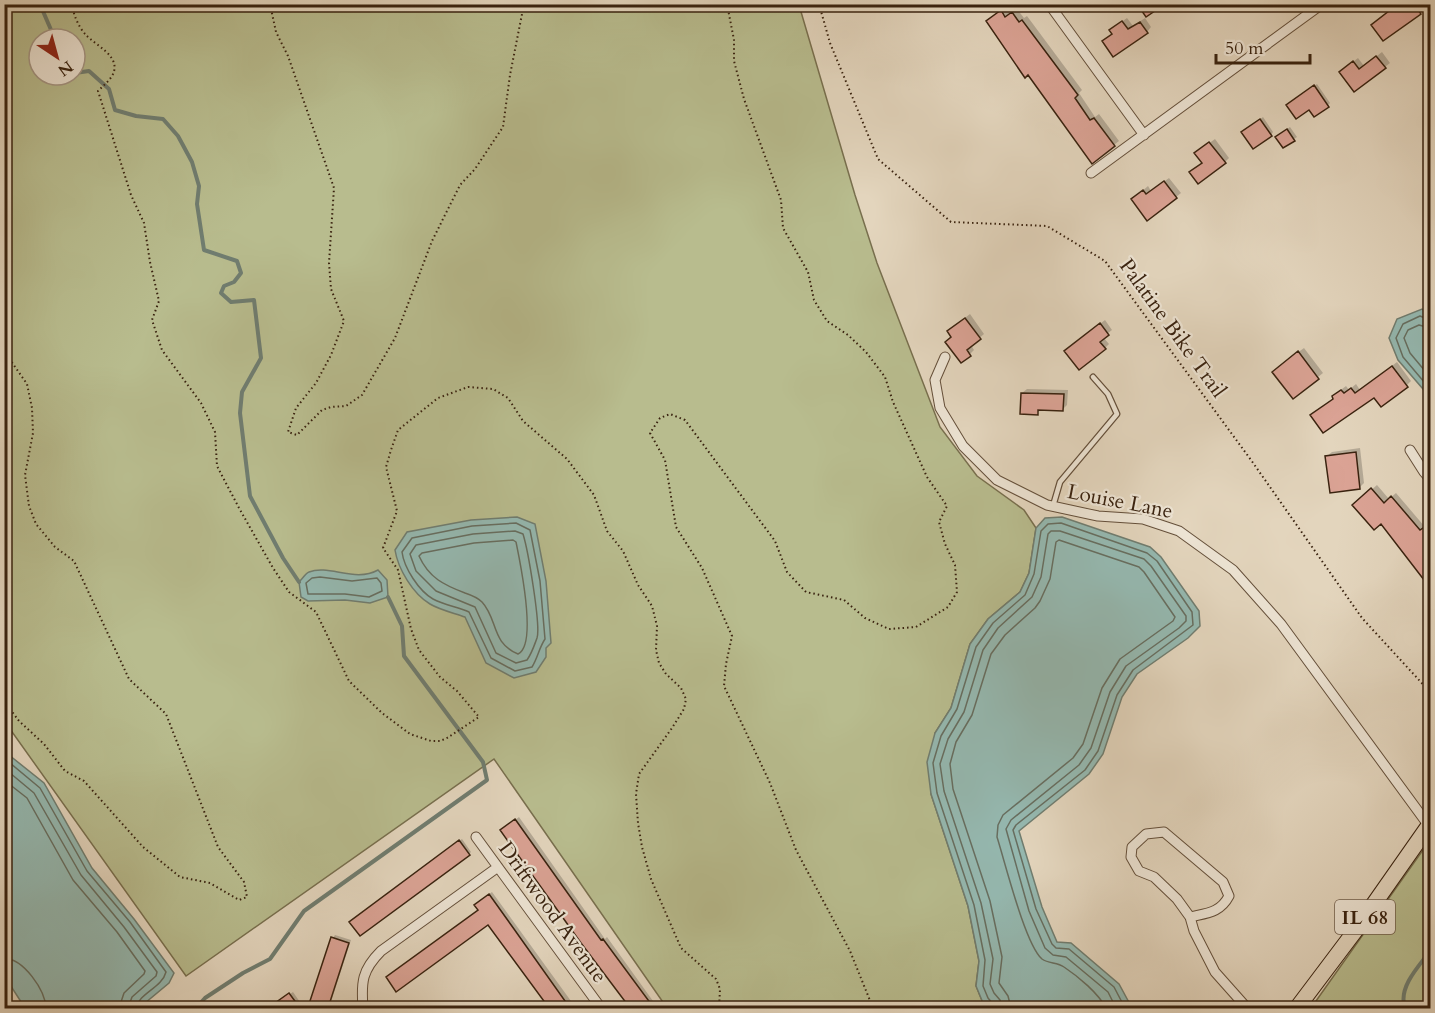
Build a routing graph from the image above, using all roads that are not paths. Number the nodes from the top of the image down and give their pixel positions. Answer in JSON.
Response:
{"nodes":[{"id":1,"x":1049,"y":4,"type":"edge"},
{"id":2,"x":1322,"y":4,"type":"edge"},
{"id":3,"x":1143,"y":135,"type":"junction"},
{"id":4,"x":1091,"y":173,"type":"dead end"},
{"id":5,"x":945,"y":357,"type":"dead end"},
{"id":6,"x":1093,"y":377,"type":"dead end"},
{"id":7,"x":1410,"y":450,"type":"dead end"},
{"id":8,"x":1431,"y":479,"type":"edge"},
{"id":9,"x":1053,"y":506,"type":"junction"},
{"id":10,"x":1430,"y":825,"type":"edge"},
{"id":11,"x":476,"y":837,"type":"dead end"},
{"id":12,"x":498,"y":867,"type":"junction"},
{"id":13,"x":1190,"y":917,"type":"junction"},
{"id":14,"x":363,"y":1008,"type":"edge"},
{"id":15,"x":601,"y":1008,"type":"edge"},
{"id":16,"x":1247,"y":1008,"type":"edge"},
{"id":17,"x":1297,"y":1008,"type":"edge"}],
"edges":[{"from":1,"to":3,"type":"street"},
{"from":2,"to":3,"type":"street"},
{"from":3,"to":4,"type":"street"},
{"from":5,"to":9,"type":"street","name":"Louise Lane"},
{"from":6,"to":9,"type":"lane"},
{"from":7,"to":8,"type":"street"},
{"from":9,"to":10,"type":"street","name":"Louise Lane"},
{"from":10,"to":17,"type":"main road","number":"IL 68"},
{"from":11,"to":12,"type":"street","name":"Driftwood Avenue"},
{"from":12,"to":14,"type":"street"},
{"from":12,"to":15,"type":"street","name":"Driftwood Avenue"},
{"from":13,"to":13,"type":"street"},
{"from":13,"to":16,"type":"street"}]}
